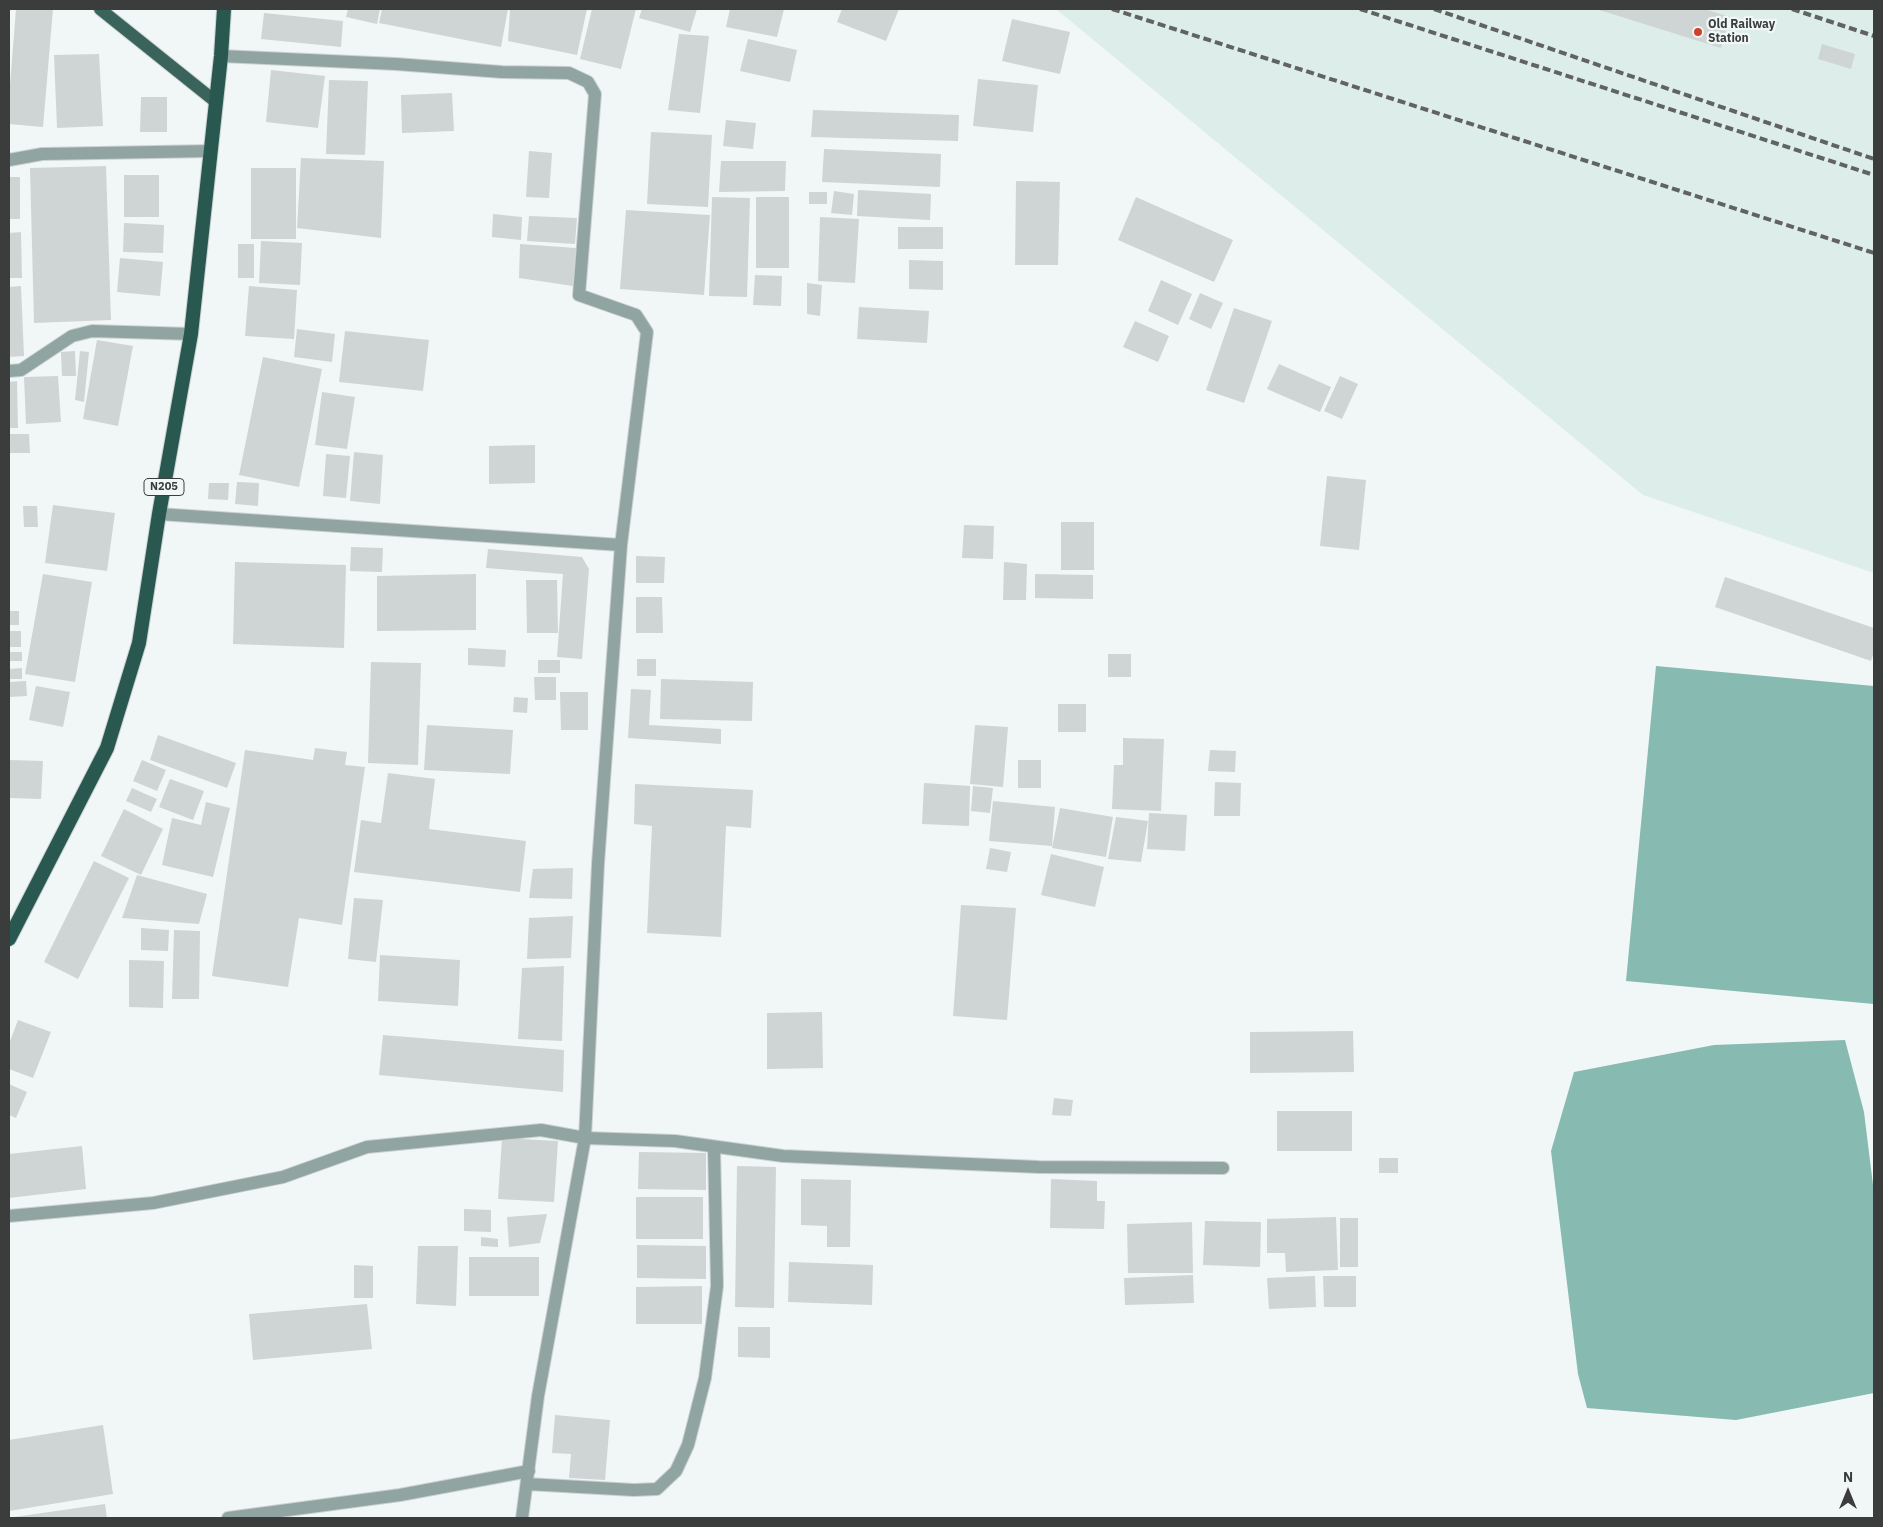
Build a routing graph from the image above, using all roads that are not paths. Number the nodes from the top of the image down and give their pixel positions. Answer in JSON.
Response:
{"nodes":[{"id":1,"x":100,"y":9,"type":"edge"},
{"id":2,"x":224,"y":9,"type":"edge"},
{"id":3,"x":221,"y":56,"type":"junction"},
{"id":4,"x":216,"y":102,"type":"junction"},
{"id":5,"x":211,"y":151,"type":"junction"},
{"id":6,"x":9,"y":160,"type":"edge"},
{"id":7,"x":191,"y":334,"type":"junction"},
{"id":8,"x":9,"y":371,"type":"edge"},
{"id":9,"x":159,"y":514,"type":"junction"},
{"id":10,"x":621,"y":545,"type":"junction"},
{"id":11,"x":9,"y":939,"type":"edge"},
{"id":12,"x":585,"y":1138,"type":"junction"},
{"id":13,"x":714,"y":1147,"type":"junction"},
{"id":14,"x":1223,"y":1168,"type":"dead end"},
{"id":15,"x":9,"y":1216,"type":"edge"},
{"id":16,"x":528,"y":1471,"type":"junction"},
{"id":17,"x":527,"y":1484,"type":"junction"},
{"id":18,"x":228,"y":1518,"type":"edge"},
{"id":19,"x":522,"y":1518,"type":"edge"}],
"edges":[{"from":1,"to":4,"type":"main road"},
{"from":2,"to":3,"type":"highway","number":"N205"},
{"from":3,"to":4,"type":"highway","number":"N205"},
{"from":3,"to":10,"type":"street"},
{"from":4,"to":5,"type":"highway","number":"N205"},
{"from":5,"to":6,"type":"street"},
{"from":5,"to":7,"type":"highway","number":"N205"},
{"from":7,"to":8,"type":"street"},
{"from":7,"to":9,"type":"highway","number":"N205"},
{"from":9,"to":10,"type":"street"},
{"from":9,"to":11,"type":"highway","number":"N205"},
{"from":10,"to":12,"type":"street"},
{"from":12,"to":13,"type":"street"},
{"from":12,"to":15,"type":"street"},
{"from":12,"to":16,"type":"street"},
{"from":13,"to":14,"type":"street"},
{"from":13,"to":17,"type":"street"},
{"from":16,"to":17,"type":"street"},
{"from":16,"to":18,"type":"street"},
{"from":17,"to":19,"type":"street"}]}
